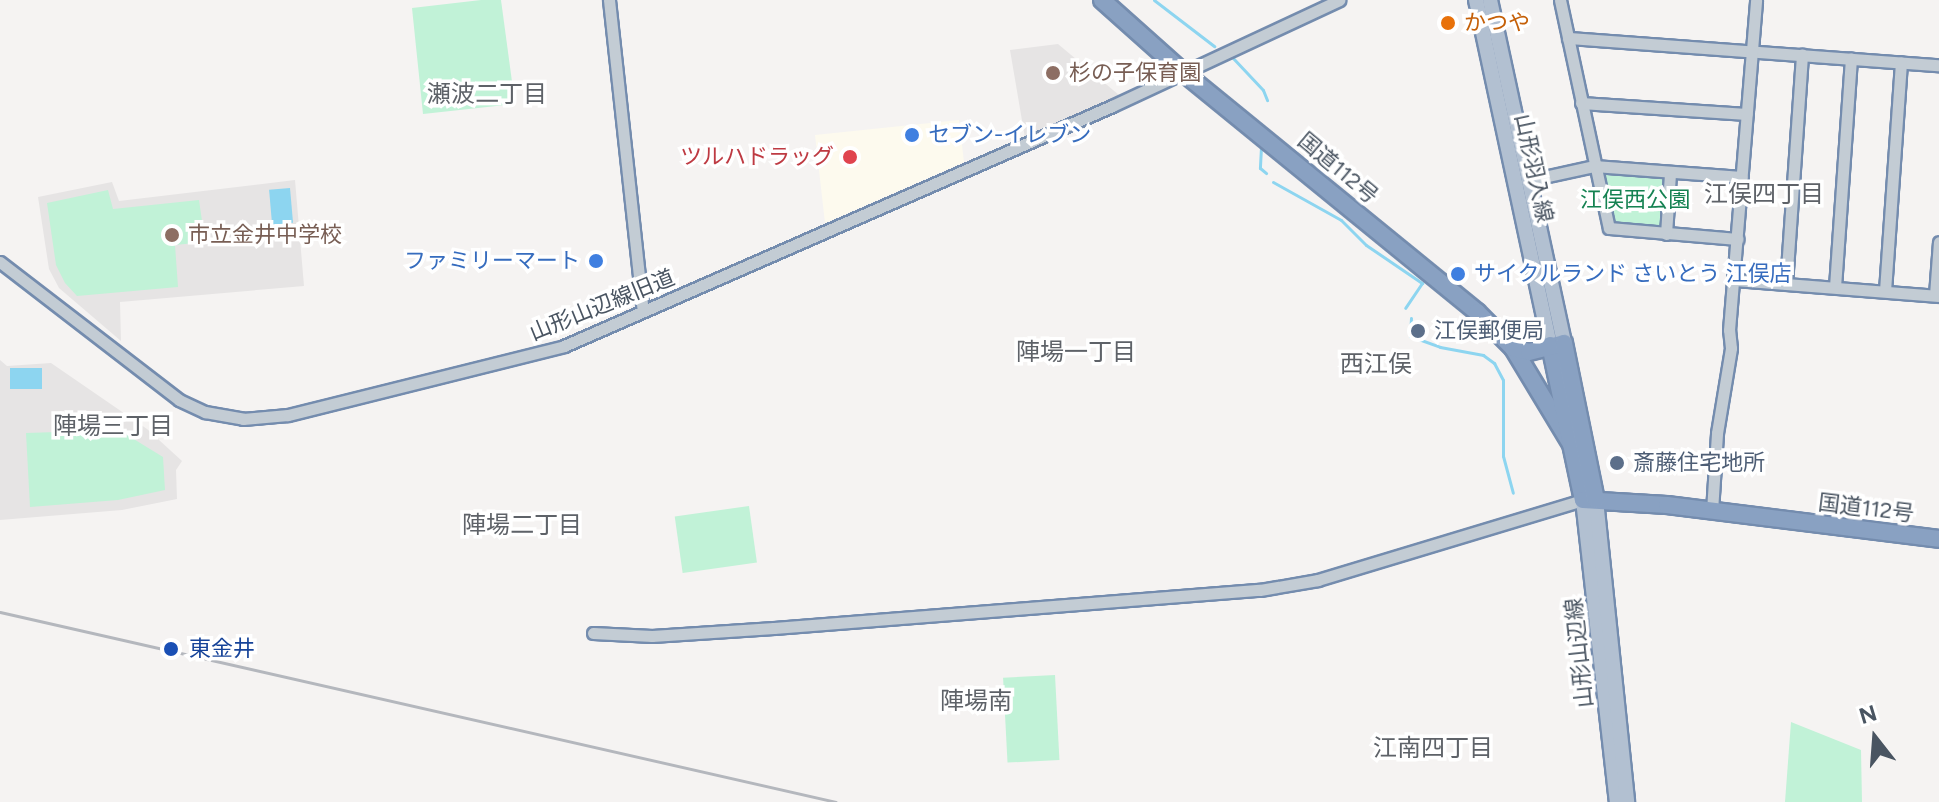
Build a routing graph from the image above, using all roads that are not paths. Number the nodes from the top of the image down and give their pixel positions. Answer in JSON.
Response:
{"nodes":[{"id":1,"x":609,"y":0,"type":"edge"},
{"id":2,"x":1102,"y":0,"type":"edge"},
{"id":3,"x":1339,"y":0,"type":"edge"},
{"id":4,"x":1476,"y":0,"type":"edge"},
{"id":5,"x":1490,"y":0,"type":"edge"},
{"id":6,"x":1560,"y":0,"type":"edge"},
{"id":7,"x":1756,"y":0,"type":"edge"},
{"id":8,"x":1568,"y":38,"type":"junction"},
{"id":9,"x":1751,"y":50,"type":"junction"},
{"id":10,"x":1802,"y":55,"type":"junction"},
{"id":11,"x":1851,"y":59,"type":"junction"},
{"id":12,"x":1901,"y":63,"type":"junction"},
{"id":13,"x":1939,"y":65,"type":"edge"},
{"id":14,"x":1184,"y":73,"type":"junction"},
{"id":15,"x":1581,"y":103,"type":"junction"},
{"id":16,"x":1747,"y":114,"type":"junction"},
{"id":17,"x":1594,"y":166,"type":"junction"},
{"id":18,"x":1670,"y":173,"type":"junction"},
{"id":19,"x":1742,"y":177,"type":"junction"},
{"id":20,"x":1530,"y":180,"type":"junction"},
{"id":21,"x":1666,"y":234,"type":"junction"},
{"id":22,"x":1738,"y":239,"type":"junction"},
{"id":23,"x":1939,"y":242,"type":"edge"},
{"id":24,"x":0,"y":262,"type":"edge"},
{"id":25,"x":1734,"y":280,"type":"junction"},
{"id":26,"x":1786,"y":284,"type":"junction"},
{"id":27,"x":1835,"y":287,"type":"junction"},
{"id":28,"x":1885,"y":291,"type":"junction"},
{"id":29,"x":1937,"y":296,"type":"edge"},
{"id":30,"x":643,"y":311,"type":"junction"},
{"id":31,"x":1557,"y":344,"type":"junction"},
{"id":32,"x":1513,"y":348,"type":"junction"},
{"id":33,"x":1571,"y":444,"type":"junction"},
{"id":34,"x":1590,"y":500,"type":"junction"},
{"id":35,"x":1712,"y":511,"type":"junction"},
{"id":36,"x":1939,"y":539,"type":"edge"},
{"id":37,"x":593,"y":633,"type":"dead end"},
{"id":38,"x":1608,"y":664,"type":"junction"},
{"id":39,"x":1617,"y":802,"type":"edge"},
{"id":40,"x":1627,"y":802,"type":"edge"}],
"edges":[{"from":1,"to":30,"type":"street"},
{"from":2,"to":14,"type":"highway","name":"国道112号"},
{"from":3,"to":14,"type":"street","name":"山形山辺線旧道"},
{"from":4,"to":31,"type":"main road","name":"山形羽入線"},
{"from":5,"to":20,"type":"main road","name":"山形羽入線"},
{"from":6,"to":8,"type":"street"},
{"from":7,"to":9,"type":"street"},
{"from":8,"to":9,"type":"street"},
{"from":8,"to":15,"type":"street"},
{"from":9,"to":10,"type":"street"},
{"from":9,"to":16,"type":"street"},
{"from":10,"to":11,"type":"street"},
{"from":10,"to":26,"type":"street"},
{"from":11,"to":12,"type":"street"},
{"from":11,"to":27,"type":"street"},
{"from":12,"to":13,"type":"street"},
{"from":12,"to":28,"type":"street"},
{"from":14,"to":30,"type":"street","name":"山形山辺線旧道"},
{"from":14,"to":32,"type":"highway","name":"国道112号"},
{"from":15,"to":16,"type":"street"},
{"from":15,"to":17,"type":"street"},
{"from":16,"to":19,"type":"street"},
{"from":17,"to":18,"type":"street"},
{"from":17,"to":20,"type":"street"},
{"from":17,"to":21,"type":"street"},
{"from":18,"to":19,"type":"street"},
{"from":18,"to":21,"type":"street"},
{"from":19,"to":22,"type":"street"},
{"from":20,"to":31,"type":"main road","name":"山形羽入線"},
{"from":21,"to":22,"type":"street"},
{"from":22,"to":25,"type":"street"},
{"from":23,"to":29,"type":"street"},
{"from":24,"to":30,"type":"street","name":"山形山辺線旧道"},
{"from":25,"to":26,"type":"street"},
{"from":25,"to":35,"type":"street"},
{"from":26,"to":27,"type":"street"},
{"from":27,"to":28,"type":"street"},
{"from":28,"to":29,"type":"street"},
{"from":31,"to":32,"type":"highway"},
{"from":31,"to":33,"type":"highway"},
{"from":31,"to":34,"type":"highway"},
{"from":32,"to":33,"type":"highway","name":"国道112号"},
{"from":33,"to":34,"type":"highway"},
{"from":34,"to":35,"type":"highway","name":"国道112号"},
{"from":34,"to":37,"type":"street"},
{"from":34,"to":38,"type":"main road","name":"山形山辺線"},
{"from":35,"to":36,"type":"highway","name":"国道112号"},
{"from":38,"to":39,"type":"main road","name":"山形山辺線"},
{"from":38,"to":40,"type":"main road","name":"山形山辺線"}]}
